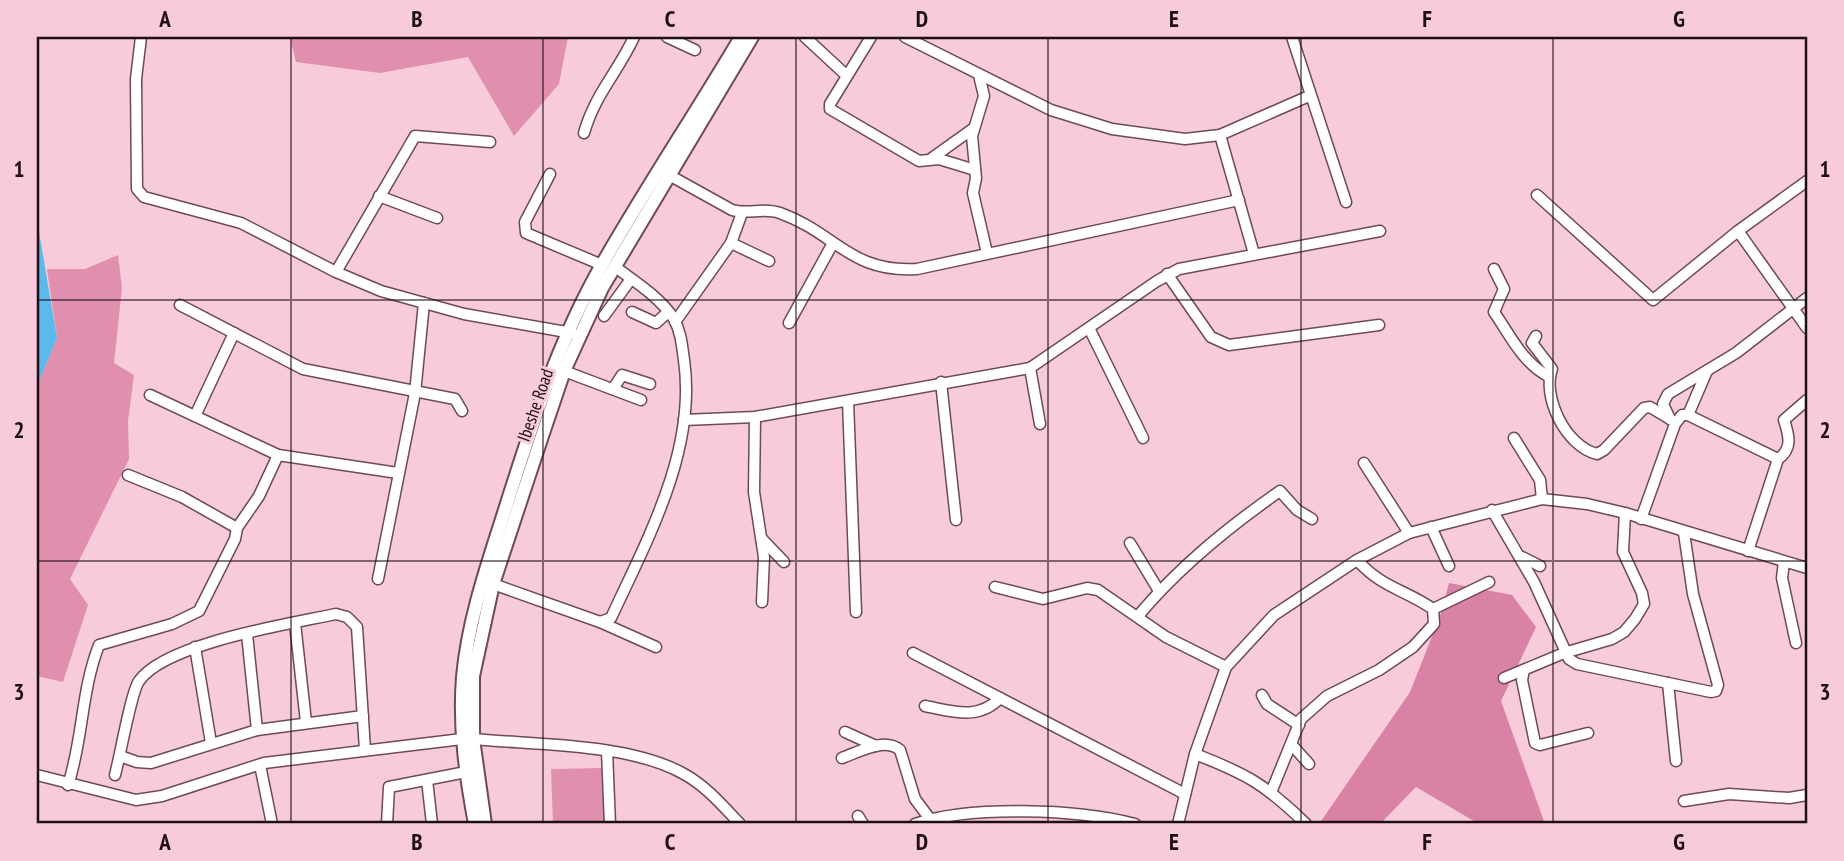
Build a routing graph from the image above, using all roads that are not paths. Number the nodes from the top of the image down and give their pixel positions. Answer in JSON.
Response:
{"nodes":[{"id":1,"x":141,"y":37,"type":"edge"},
{"id":2,"x":634,"y":37,"type":"edge"},
{"id":3,"x":667,"y":37,"type":"edge"},
{"id":4,"x":741,"y":37,"type":"edge"},
{"id":5,"x":752,"y":37,"type":"edge"},
{"id":6,"x":805,"y":37,"type":"edge"},
{"id":7,"x":871,"y":37,"type":"edge"},
{"id":8,"x":905,"y":37,"type":"edge"},
{"id":9,"x":1292,"y":37,"type":"edge"},
{"id":10,"x":695,"y":50,"type":"dead end"},
{"id":11,"x":846,"y":75,"type":"junction"},
{"id":12,"x":979,"y":75,"type":"junction"},
{"id":13,"x":1309,"y":96,"type":"junction"},
{"id":14,"x":974,"y":128,"type":"junction"},
{"id":15,"x":584,"y":133,"type":"dead end"},
{"id":16,"x":1220,"y":135,"type":"junction"},
{"id":17,"x":491,"y":142,"type":"dead end"},
{"id":18,"x":929,"y":160,"type":"junction"},
{"id":19,"x":975,"y":170,"type":"junction"},
{"id":20,"x":550,"y":174,"type":"dead end"},
{"id":21,"x":669,"y":175,"type":"junction"},
{"id":22,"x":1807,"y":181,"type":"edge"},
{"id":23,"x":1537,"y":194,"type":"dead end"},
{"id":24,"x":380,"y":196,"type":"junction"},
{"id":25,"x":1239,"y":200,"type":"junction"},
{"id":26,"x":1346,"y":202,"type":"dead end"},
{"id":27,"x":742,"y":213,"type":"junction"},
{"id":28,"x":437,"y":218,"type":"dead end"},
{"id":29,"x":1380,"y":231,"type":"dead end"},
{"id":30,"x":1738,"y":231,"type":"junction"},
{"id":31,"x":732,"y":243,"type":"junction"},
{"id":32,"x":833,"y":243,"type":"junction"},
{"id":33,"x":987,"y":253,"type":"junction"},
{"id":34,"x":1254,"y":254,"type":"junction"},
{"id":35,"x":769,"y":261,"type":"dead end"},
{"id":36,"x":608,"y":266,"type":"junction"},
{"id":37,"x":1494,"y":269,"type":"dead end"},
{"id":38,"x":336,"y":272,"type":"junction"},
{"id":39,"x":1167,"y":274,"type":"junction"},
{"id":40,"x":631,"y":279,"type":"junction"},
{"id":41,"x":1807,"y":298,"type":"edge"},
{"id":42,"x":424,"y":303,"type":"junction"},
{"id":43,"x":180,"y":305,"type":"dead end"},
{"id":44,"x":1794,"y":309,"type":"junction"},
{"id":45,"x":632,"y":312,"type":"dead end"},
{"id":46,"x":668,"y":312,"type":"junction"},
{"id":47,"x":604,"y":316,"type":"dead end"},
{"id":48,"x":675,"y":322,"type":"junction"},
{"id":49,"x":789,"y":323,"type":"dead end"},
{"id":50,"x":1379,"y":325,"type":"dead end"},
{"id":51,"x":1089,"y":328,"type":"junction"},
{"id":52,"x":1807,"y":328,"type":"edge"},
{"id":53,"x":234,"y":333,"type":"junction"},
{"id":54,"x":574,"y":334,"type":"junction"},
{"id":55,"x":1536,"y":336,"type":"dead end"},
{"id":56,"x":1030,"y":368,"type":"junction"},
{"id":57,"x":564,"y":371,"type":"junction"},
{"id":58,"x":1707,"y":371,"type":"junction"},
{"id":59,"x":1548,"y":376,"type":"junction"},
{"id":60,"x":941,"y":382,"type":"junction"},
{"id":61,"x":650,"y":384,"type":"dead end"},
{"id":62,"x":613,"y":389,"type":"junction"},
{"id":63,"x":415,"y":393,"type":"junction"},
{"id":64,"x":150,"y":395,"type":"dead end"},
{"id":65,"x":641,"y":400,"type":"dead end"},
{"id":66,"x":1807,"y":400,"type":"edge"},
{"id":67,"x":848,"y":401,"type":"junction"},
{"id":68,"x":462,"y":411,"type":"dead end"},
{"id":69,"x":1688,"y":415,"type":"junction"},
{"id":70,"x":195,"y":416,"type":"junction"},
{"id":71,"x":755,"y":418,"type":"junction"},
{"id":72,"x":684,"y":421,"type":"junction"},
{"id":73,"x":1673,"y":422,"type":"junction"},
{"id":74,"x":1041,"y":424,"type":"dead end"},
{"id":75,"x":1143,"y":438,"type":"dead end"},
{"id":76,"x":1514,"y":438,"type":"dead end"},
{"id":77,"x":278,"y":455,"type":"junction"},
{"id":78,"x":1778,"y":459,"type":"junction"},
{"id":79,"x":1364,"y":463,"type":"dead end"},
{"id":80,"x":398,"y":473,"type":"junction"},
{"id":81,"x":128,"y":475,"type":"dead end"},
{"id":82,"x":1542,"y":499,"type":"junction"},
{"id":83,"x":1492,"y":510,"type":"junction"},
{"id":84,"x":1625,"y":513,"type":"junction"},
{"id":85,"x":1312,"y":519,"type":"dead end"},
{"id":86,"x":1641,"y":519,"type":"junction"},
{"id":87,"x":956,"y":520,"type":"dead end"},
{"id":88,"x":1430,"y":527,"type":"junction"},
{"id":89,"x":237,"y":528,"type":"junction"},
{"id":90,"x":1409,"y":533,"type":"junction"},
{"id":91,"x":1684,"y":533,"type":"junction"},
{"id":92,"x":762,"y":539,"type":"junction"},
{"id":93,"x":1130,"y":542,"type":"dead end"},
{"id":94,"x":1748,"y":551,"type":"junction"},
{"id":95,"x":1521,"y":557,"type":"junction"},
{"id":96,"x":1357,"y":560,"type":"junction"},
{"id":97,"x":783,"y":562,"type":"dead end"},
{"id":98,"x":1784,"y":562,"type":"junction"},
{"id":99,"x":1449,"y":566,"type":"dead end"},
{"id":100,"x":1540,"y":566,"type":"dead end"},
{"id":101,"x":1807,"y":568,"type":"edge"},
{"id":102,"x":378,"y":579,"type":"dead end"},
{"id":103,"x":1489,"y":582,"type":"dead end"},
{"id":104,"x":493,"y":584,"type":"junction"},
{"id":105,"x":995,"y":587,"type":"dead end"},
{"id":106,"x":1159,"y":591,"type":"junction"},
{"id":107,"x":762,"y":602,"type":"dead end"},
{"id":108,"x":1433,"y":609,"type":"junction"},
{"id":109,"x":856,"y":612,"type":"dead end"},
{"id":110,"x":1138,"y":616,"type":"junction"},
{"id":111,"x":600,"y":622,"type":"junction"},
{"id":112,"x":295,"y":623,"type":"junction"},
{"id":113,"x":247,"y":634,"type":"junction"},
{"id":114,"x":1796,"y":643,"type":"dead end"},
{"id":115,"x":195,"y":647,"type":"junction"},
{"id":116,"x":656,"y":647,"type":"dead end"},
{"id":117,"x":913,"y":653,"type":"dead end"},
{"id":118,"x":1564,"y":653,"type":"junction"},
{"id":119,"x":1226,"y":667,"type":"junction"},
{"id":120,"x":1524,"y":670,"type":"junction"},
{"id":121,"x":1504,"y":678,"type":"dead end"},
{"id":122,"x":1668,"y":683,"type":"junction"},
{"id":123,"x":1262,"y":695,"type":"dead end"},
{"id":124,"x":1000,"y":698,"type":"junction"},
{"id":125,"x":925,"y":706,"type":"dead end"},
{"id":126,"x":363,"y":716,"type":"junction"},
{"id":127,"x":306,"y":722,"type":"junction"},
{"id":128,"x":1298,"y":725,"type":"junction"},
{"id":129,"x":257,"y":730,"type":"junction"},
{"id":130,"x":845,"y":732,"type":"dead end"},
{"id":131,"x":1588,"y":733,"type":"dead end"},
{"id":132,"x":467,"y":739,"type":"junction"},
{"id":133,"x":211,"y":743,"type":"junction"},
{"id":134,"x":1292,"y":745,"type":"junction"},
{"id":135,"x":876,"y":746,"type":"junction"},
{"id":136,"x":365,"y":750,"type":"junction"},
{"id":137,"x":607,"y":751,"type":"junction"},
{"id":138,"x":1195,"y":754,"type":"junction"},
{"id":139,"x":120,"y":755,"type":"junction"},
{"id":140,"x":842,"y":758,"type":"dead end"},
{"id":141,"x":1676,"y":761,"type":"dead end"},
{"id":142,"x":1309,"y":764,"type":"dead end"},
{"id":143,"x":260,"y":765,"type":"junction"},
{"id":144,"x":466,"y":772,"type":"junction"},
{"id":145,"x":37,"y":775,"type":"edge"},
{"id":146,"x":115,"y":775,"type":"dead end"},
{"id":147,"x":427,"y":780,"type":"junction"},
{"id":148,"x":68,"y":785,"type":"junction"},
{"id":149,"x":1272,"y":790,"type":"junction"},
{"id":150,"x":1185,"y":794,"type":"junction"},
{"id":151,"x":1807,"y":795,"type":"edge"},
{"id":152,"x":1684,"y":801,"type":"dead end"},
{"id":153,"x":930,"y":819,"type":"junction"},
{"id":154,"x":943,"y":820,"type":"edge"},
{"id":155,"x":269,"y":823,"type":"edge"},
{"id":156,"x":387,"y":824,"type":"edge"},
{"id":157,"x":432,"y":824,"type":"edge"},
{"id":158,"x":475,"y":824,"type":"edge"},
{"id":159,"x":485,"y":824,"type":"edge"},
{"id":160,"x":610,"y":824,"type":"edge"},
{"id":161,"x":740,"y":824,"type":"edge"},
{"id":162,"x":915,"y":824,"type":"edge"},
{"id":163,"x":1135,"y":824,"type":"edge"},
{"id":164,"x":1178,"y":824,"type":"edge"},
{"id":165,"x":1306,"y":824,"type":"edge"}],
"edges":[{"from":1,"to":38,"type":"street"},
{"from":2,"to":15,"type":"street"},
{"from":3,"to":10,"type":"street"},
{"from":4,"to":36,"type":"main road","name":"Ibeshe Road"},
{"from":5,"to":21,"type":"main road","name":"Ibeshe Road"},
{"from":6,"to":11,"type":"street"},
{"from":7,"to":11,"type":"street"},
{"from":8,"to":12,"type":"street"},
{"from":9,"to":13,"type":"street"},
{"from":11,"to":18,"type":"street"},
{"from":12,"to":14,"type":"street"},
{"from":12,"to":16,"type":"street"},
{"from":13,"to":16,"type":"street"},
{"from":13,"to":26,"type":"street"},
{"from":14,"to":18,"type":"street"},
{"from":14,"to":19,"type":"street"},
{"from":16,"to":25,"type":"street"},
{"from":17,"to":24,"type":"street"},
{"from":18,"to":19,"type":"street"},
{"from":19,"to":33,"type":"street"},
{"from":20,"to":36,"type":"street"},
{"from":21,"to":27,"type":"street"},
{"from":21,"to":36,"type":"main road","name":"Ibeshe Road"},
{"from":22,"to":30,"type":"street"},
{"from":23,"to":30,"type":"street"},
{"from":24,"to":28,"type":"street"},
{"from":24,"to":38,"type":"street"},
{"from":25,"to":33,"type":"street"},
{"from":25,"to":34,"type":"street"},
{"from":27,"to":31,"type":"street"},
{"from":27,"to":32,"type":"street"},
{"from":29,"to":34,"type":"street"},
{"from":30,"to":44,"type":"street"},
{"from":31,"to":35,"type":"street"},
{"from":31,"to":48,"type":"street"},
{"from":32,"to":33,"type":"street"},
{"from":32,"to":49,"type":"street"},
{"from":34,"to":39,"type":"street"},
{"from":36,"to":40,"type":"street"},
{"from":36,"to":54,"type":"main road","name":"Ibeshe Road"},
{"from":37,"to":59,"type":"street"},
{"from":38,"to":42,"type":"street"},
{"from":39,"to":50,"type":"street"},
{"from":39,"to":51,"type":"street"},
{"from":40,"to":46,"type":"street"},
{"from":40,"to":47,"type":"street"},
{"from":41,"to":44,"type":"street"},
{"from":42,"to":54,"type":"street"},
{"from":42,"to":63,"type":"street"},
{"from":43,"to":53,"type":"street"},
{"from":44,"to":52,"type":"street"},
{"from":44,"to":58,"type":"street"},
{"from":45,"to":46,"type":"street"},
{"from":46,"to":48,"type":"street"},
{"from":48,"to":72,"type":"street"},
{"from":51,"to":56,"type":"street"},
{"from":51,"to":75,"type":"street"},
{"from":53,"to":63,"type":"street"},
{"from":53,"to":70,"type":"street"},
{"from":54,"to":57,"type":"main road","name":"Ibeshe Road"},
{"from":54,"to":132,"type":"main road","name":"Ibeshe Road"},
{"from":55,"to":59,"type":"street"},
{"from":56,"to":60,"type":"street"},
{"from":56,"to":74,"type":"street"},
{"from":57,"to":62,"type":"street"},
{"from":57,"to":104,"type":"main road","name":"Ibeshe Road"},
{"from":58,"to":69,"type":"street"},
{"from":58,"to":73,"type":"street"},
{"from":59,"to":73,"type":"street"},
{"from":60,"to":67,"type":"street"},
{"from":60,"to":87,"type":"street"},
{"from":61,"to":62,"type":"street"},
{"from":62,"to":65,"type":"street"},
{"from":63,"to":68,"type":"street"},
{"from":63,"to":80,"type":"street"},
{"from":64,"to":70,"type":"street"},
{"from":66,"to":78,"type":"street"},
{"from":67,"to":71,"type":"street"},
{"from":67,"to":109,"type":"street"},
{"from":69,"to":73,"type":"street"},
{"from":69,"to":78,"type":"street"},
{"from":70,"to":77,"type":"street"},
{"from":71,"to":72,"type":"street"},
{"from":71,"to":92,"type":"street"},
{"from":72,"to":111,"type":"street"},
{"from":73,"to":86,"type":"street"},
{"from":76,"to":82,"type":"street"},
{"from":77,"to":80,"type":"street"},
{"from":77,"to":89,"type":"street"},
{"from":78,"to":94,"type":"street"},
{"from":79,"to":90,"type":"street"},
{"from":80,"to":102,"type":"street"},
{"from":81,"to":89,"type":"street"},
{"from":82,"to":83,"type":"street"},
{"from":82,"to":84,"type":"street"},
{"from":83,"to":88,"type":"street"},
{"from":83,"to":95,"type":"street"},
{"from":84,"to":86,"type":"street"},
{"from":84,"to":118,"type":"street"},
{"from":85,"to":106,"type":"street"},
{"from":86,"to":91,"type":"street"},
{"from":88,"to":90,"type":"street"},
{"from":88,"to":99,"type":"street"},
{"from":89,"to":148,"type":"street"},
{"from":90,"to":96,"type":"street"},
{"from":91,"to":94,"type":"street"},
{"from":91,"to":122,"type":"street"},
{"from":92,"to":97,"type":"street"},
{"from":92,"to":107,"type":"street"},
{"from":93,"to":106,"type":"street"},
{"from":94,"to":98,"type":"street"},
{"from":95,"to":100,"type":"street"},
{"from":95,"to":118,"type":"street"},
{"from":96,"to":108,"type":"street"},
{"from":96,"to":119,"type":"street"},
{"from":98,"to":101,"type":"street"},
{"from":98,"to":114,"type":"street"},
{"from":103,"to":108,"type":"street"},
{"from":104,"to":111,"type":"street"},
{"from":104,"to":132,"type":"main road","name":"Ibeshe Road"},
{"from":105,"to":110,"type":"street"},
{"from":106,"to":110,"type":"street"},
{"from":108,"to":128,"type":"street"},
{"from":110,"to":119,"type":"street"},
{"from":111,"to":116,"type":"street"},
{"from":112,"to":113,"type":"street"},
{"from":112,"to":126,"type":"street"},
{"from":112,"to":127,"type":"street"},
{"from":113,"to":115,"type":"street"},
{"from":113,"to":129,"type":"street"},
{"from":115,"to":133,"type":"street"},
{"from":115,"to":139,"type":"street"},
{"from":117,"to":124,"type":"street"},
{"from":118,"to":120,"type":"street"},
{"from":118,"to":122,"type":"street"},
{"from":119,"to":138,"type":"street"},
{"from":120,"to":121,"type":"street"},
{"from":120,"to":131,"type":"street"},
{"from":122,"to":141,"type":"street"},
{"from":123,"to":128,"type":"street"},
{"from":124,"to":125,"type":"street"},
{"from":124,"to":150,"type":"street"},
{"from":126,"to":127,"type":"street"},
{"from":126,"to":136,"type":"street"},
{"from":127,"to":129,"type":"street"},
{"from":128,"to":134,"type":"street"},
{"from":129,"to":133,"type":"street"},
{"from":130,"to":135,"type":"street"},
{"from":132,"to":136,"type":"street"},
{"from":132,"to":137,"type":"street"},
{"from":132,"to":144,"type":"main road","name":"Ibeshe Road"},
{"from":132,"to":159,"type":"main road","name":"Ibeshe Road"},
{"from":133,"to":139,"type":"street"},
{"from":134,"to":142,"type":"street"},
{"from":134,"to":149,"type":"street"},
{"from":135,"to":140,"type":"street"},
{"from":135,"to":153,"type":"street"},
{"from":136,"to":143,"type":"street"},
{"from":137,"to":160,"type":"street"},
{"from":137,"to":161,"type":"street"},
{"from":138,"to":149,"type":"street"},
{"from":138,"to":150,"type":"street"},
{"from":139,"to":146,"type":"street"},
{"from":143,"to":148,"type":"street"},
{"from":143,"to":155,"type":"street"},
{"from":144,"to":147,"type":"street"},
{"from":144,"to":158,"type":"main road","name":"Ibeshe Road"},
{"from":145,"to":148,"type":"street"},
{"from":147,"to":156,"type":"street"},
{"from":147,"to":157,"type":"street"},
{"from":149,"to":165,"type":"street"},
{"from":150,"to":164,"type":"street"},
{"from":151,"to":152,"type":"street"},
{"from":153,"to":154,"type":"street"},
{"from":153,"to":162,"type":"street"},
{"from":154,"to":163,"type":"street"}]}
